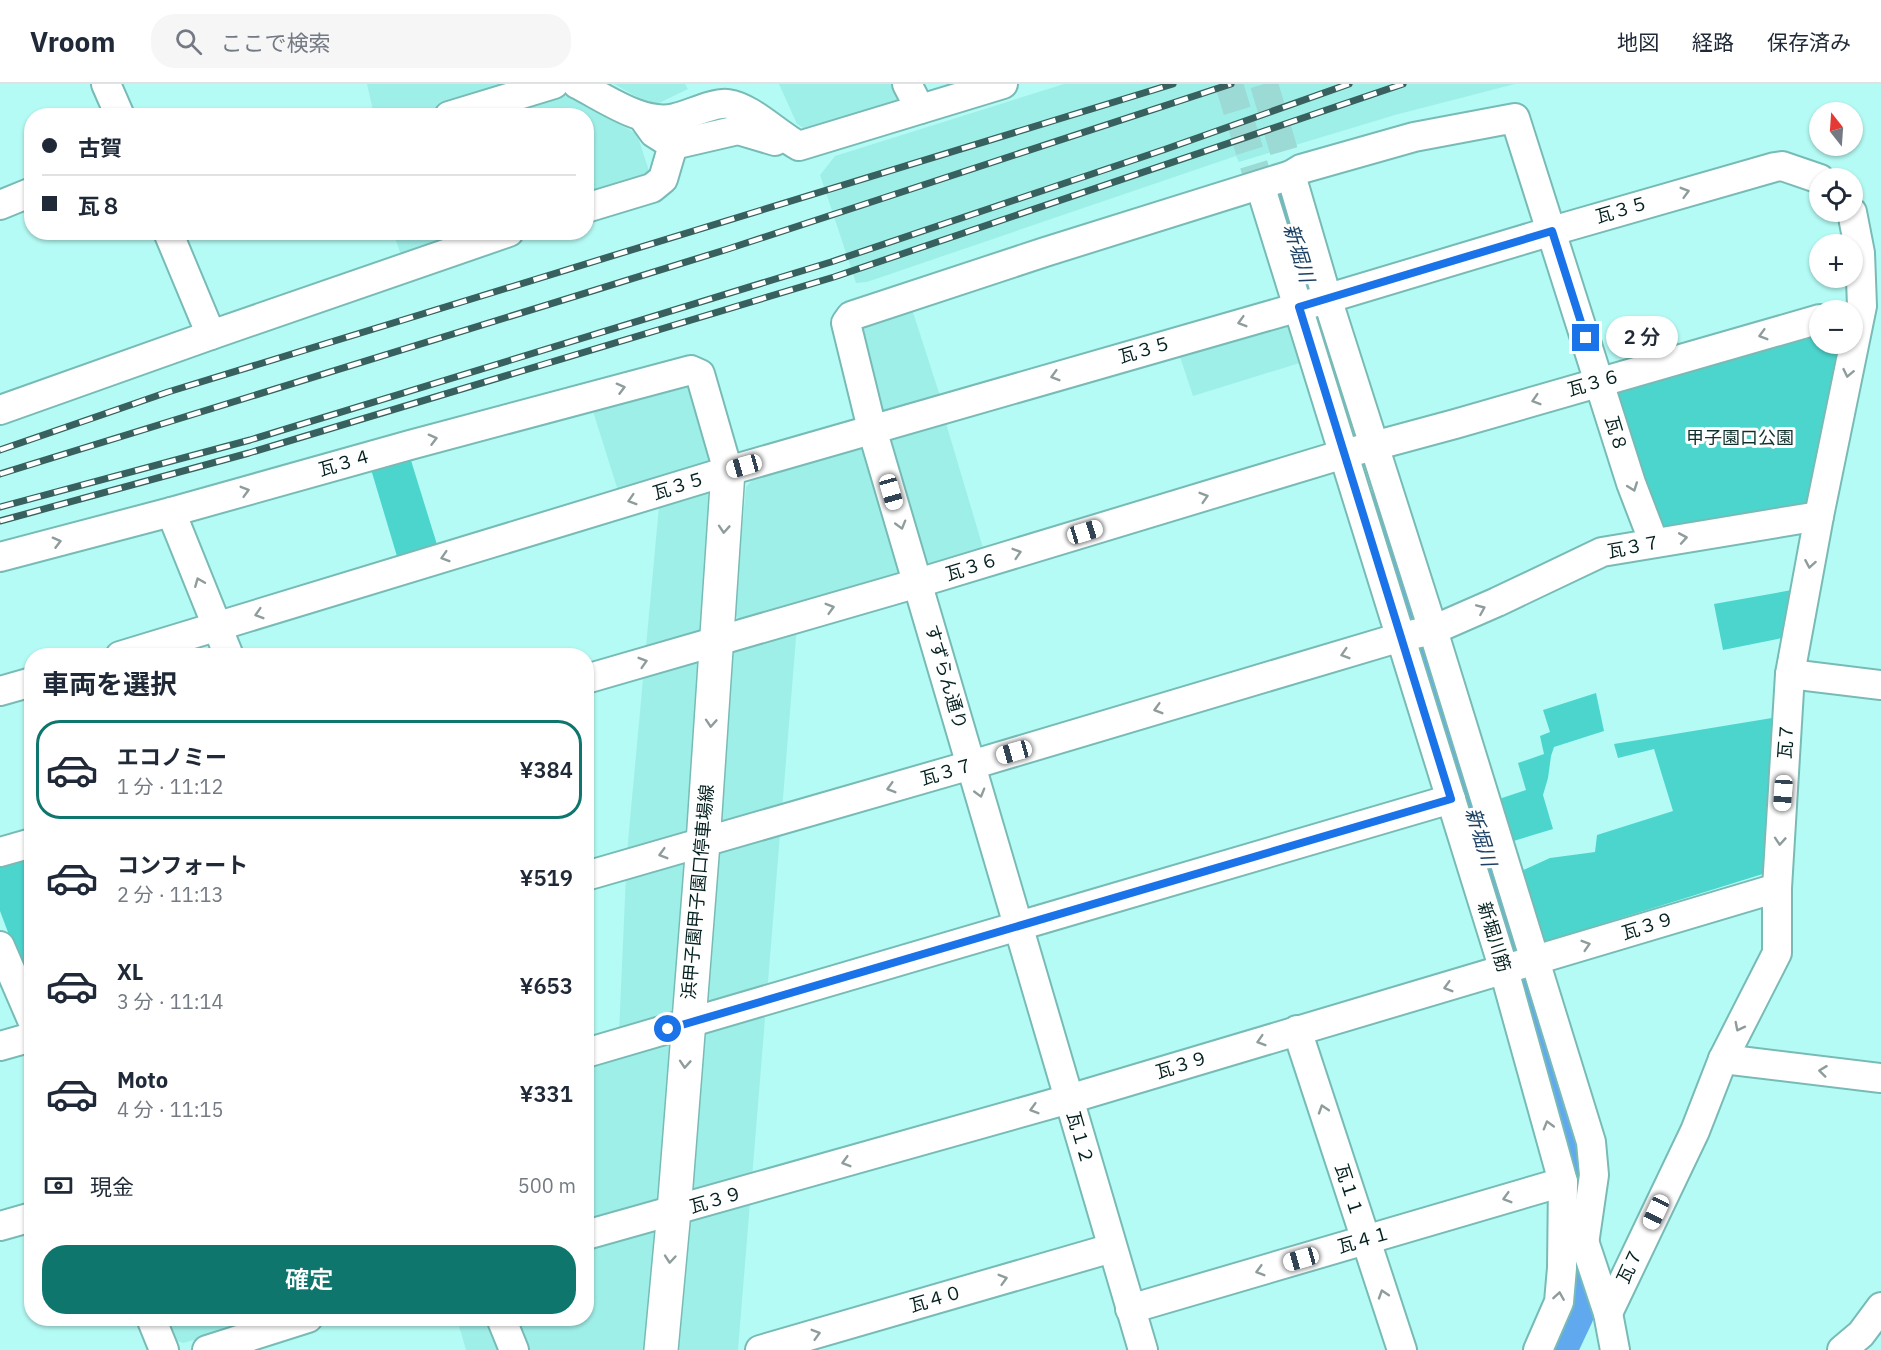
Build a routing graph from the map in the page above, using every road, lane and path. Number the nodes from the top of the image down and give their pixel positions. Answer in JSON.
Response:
{"nodes":[{"id":1,"x":106,"y":84,"type":"edge"},
{"id":2,"x":554,"y":84,"type":"edge"},
{"id":3,"x":577,"y":84,"type":"edge"},
{"id":4,"x":907,"y":84,"type":"edge"},
{"id":5,"x":1003,"y":84,"type":"edge"},
{"id":6,"x":704,"y":96,"type":"edge"},
{"id":7,"x":116,"y":108,"type":"edge"},
{"id":8,"x":475,"y":108,"type":"edge"},
{"id":9,"x":920,"y":109,"type":"junction"},
{"id":10,"x":657,"y":132,"type":"junction"},
{"id":11,"x":787,"y":140,"type":"junction"},
{"id":12,"x":1291,"y":175,"type":"junction"},
{"id":13,"x":1809,"y":175,"type":"edge"},
{"id":14,"x":1260,"y":185,"type":"junction"},
{"id":15,"x":24,"y":195,"type":"edge"},
{"id":16,"x":0,"y":205,"type":"edge"},
{"id":17,"x":594,"y":206,"type":"edge"},
{"id":18,"x":1854,"y":222,"type":"edge"},
{"id":19,"x":1552,"y":231,"type":"junction"},
{"id":20,"x":171,"y":240,"type":"edge"},
{"id":21,"x":486,"y":240,"type":"edge"},
{"id":22,"x":1314,"y":302,"type":"junction"},
{"id":23,"x":1864,"y":308,"type":"edge"},
{"id":24,"x":1809,"y":322,"type":"edge"},
{"id":25,"x":211,"y":334,"type":"junction"},
{"id":26,"x":1599,"y":381,"type":"junction"},
{"id":27,"x":0,"y":410,"type":"edge"},
{"id":28,"x":872,"y":429,"type":"junction"},
{"id":29,"x":1361,"y":450,"type":"junction"},
{"id":30,"x":728,"y":471,"type":"junction"},
{"id":31,"x":171,"y":512,"type":"junction"},
{"id":32,"x":1819,"y":516,"type":"junction"},
{"id":33,"x":1654,"y":543,"type":"junction"},
{"id":34,"x":0,"y":557,"type":"edge"},
{"id":35,"x":918,"y":583,"type":"junction"},
{"id":36,"x":217,"y":627,"type":"junction"},
{"id":37,"x":1418,"y":633,"type":"junction"},
{"id":38,"x":717,"y":640,"type":"junction"},
{"id":39,"x":147,"y":648,"type":"edge"},
{"id":40,"x":226,"y":648,"type":"edge"},
{"id":41,"x":1790,"y":674,"type":"junction"},
{"id":42,"x":594,"y":677,"type":"edge"},
{"id":43,"x":24,"y":684,"type":"edge"},
{"id":44,"x":1881,"y":685,"type":"edge"},
{"id":45,"x":0,"y":691,"type":"edge"},
{"id":46,"x":971,"y":765,"type":"junction"},
{"id":47,"x":1451,"y":799,"type":"junction"},
{"id":48,"x":703,"y":843,"type":"junction"},
{"id":49,"x":24,"y":845,"type":"edge"},
{"id":50,"x":0,"y":852,"type":"edge"},
{"id":51,"x":594,"y":874,"type":"edge"},
{"id":52,"x":1777,"y":888,"type":"junction"},
{"id":53,"x":1019,"y":925,"type":"junction"},
{"id":54,"x":0,"y":945,"type":"edge"},
{"id":55,"x":1521,"y":965,"type":"junction"},
{"id":56,"x":24,"y":1001,"type":"edge"},
{"id":57,"x":688,"y":1023,"type":"junction"},
{"id":58,"x":1297,"y":1030,"type":"junction"},
{"id":59,"x":24,"y":1039,"type":"edge"},
{"id":60,"x":0,"y":1046,"type":"edge"},
{"id":61,"x":594,"y":1051,"type":"edge"},
{"id":62,"x":1723,"y":1059,"type":"junction"},
{"id":63,"x":1881,"y":1078,"type":"edge"},
{"id":64,"x":1069,"y":1099,"type":"junction"},
{"id":65,"x":1563,"y":1182,"type":"junction"},
{"id":66,"x":674,"y":1211,"type":"junction"},
{"id":67,"x":24,"y":1219,"type":"edge"},
{"id":68,"x":0,"y":1226,"type":"edge"},
{"id":69,"x":594,"y":1233,"type":"edge"},
{"id":70,"x":1365,"y":1240,"type":"junction"},
{"id":71,"x":1584,"y":1244,"type":"junction"},
{"id":72,"x":1112,"y":1248,"type":"junction"},
{"id":73,"x":1881,"y":1307,"type":"edge"},
{"id":74,"x":1130,"y":1309,"type":"junction"},
{"id":75,"x":1608,"y":1313,"type":"junction"},
{"id":76,"x":154,"y":1326,"type":"edge"},
{"id":77,"x":283,"y":1326,"type":"edge"},
{"id":78,"x":504,"y":1326,"type":"edge"},
{"id":79,"x":164,"y":1350,"type":"edge"},
{"id":80,"x":207,"y":1350,"type":"edge"},
{"id":81,"x":514,"y":1350,"type":"edge"},
{"id":82,"x":662,"y":1350,"type":"edge"},
{"id":83,"x":760,"y":1350,"type":"edge"},
{"id":84,"x":1143,"y":1350,"type":"edge"},
{"id":85,"x":1402,"y":1350,"type":"edge"},
{"id":86,"x":1538,"y":1350,"type":"edge"},
{"id":87,"x":1615,"y":1350,"type":"edge"},
{"id":88,"x":1842,"y":1350,"type":"edge"}],
"edges":[{"from":1,"to":7,"type":"street"},
{"from":2,"to":8,"type":"street"},
{"from":3,"to":10,"type":"street"},
{"from":4,"to":9,"type":"street"},
{"from":5,"to":9,"type":"street"},
{"from":6,"to":10,"type":"street"},
{"from":6,"to":11,"type":"street"},
{"from":9,"to":11,"type":"street"},
{"from":10,"to":11,"type":"street"},
{"from":10,"to":17,"type":"street"},
{"from":12,"to":14,"type":"street"},
{"from":12,"to":19,"type":"street","name":"瓦８"},
{"from":12,"to":22,"type":"street"},
{"from":19,"to":13,"type":"street","name":"瓦３５","one_way":true},
{"from":14,"to":22,"type":"street","name":"新堀川筋"},
{"from":14,"to":28,"type":"street","name":"すずらん通り"},
{"from":15,"to":16,"type":"street"},
{"from":18,"to":23,"type":"street","name":"瓦７"},
{"from":19,"to":22,"type":"street","name":"瓦３５"},
{"from":19,"to":26,"type":"street","name":"瓦８"},
{"from":20,"to":25,"type":"street"},
{"from":21,"to":25,"type":"street"},
{"from":22,"to":28,"type":"street","name":"瓦３５","one_way":true},
{"from":22,"to":29,"type":"street","name":"新堀川筋"},
{"from":23,"to":32,"type":"street","name":"瓦７","one_way":true},
{"from":24,"to":26,"type":"street","name":"瓦３６","one_way":true},
{"from":25,"to":27,"type":"street"},
{"from":26,"to":29,"type":"street","name":"瓦３６","one_way":true},
{"from":26,"to":33,"type":"street","name":"瓦８","one_way":true},
{"from":28,"to":30,"type":"street","name":"瓦３５"},
{"from":28,"to":35,"type":"street","name":"すずらん通り","one_way":true},
{"from":35,"to":29,"type":"street","name":"瓦３６","one_way":true},
{"from":29,"to":37,"type":"street","name":"新堀川筋"},
{"from":31,"to":30,"type":"street","name":"瓦３４","one_way":true},
{"from":30,"to":36,"type":"street","name":"瓦３５","one_way":true},
{"from":30,"to":38,"type":"main road","name":"浜甲子園甲子園口停車場線","one_way":true},
{"from":34,"to":31,"type":"street","name":"瓦３４","one_way":true},
{"from":36,"to":31,"type":"street","one_way":true},
{"from":33,"to":32,"type":"street","name":"瓦３７","one_way":true},
{"from":32,"to":41,"type":"street","name":"瓦７","one_way":true},
{"from":37,"to":33,"type":"street","name":"瓦３７","one_way":true},
{"from":38,"to":35,"type":"street","name":"瓦３６","one_way":true},
{"from":35,"to":46,"type":"street","name":"すずらん通り"},
{"from":36,"to":39,"type":"street","name":"瓦３５"},
{"from":36,"to":40,"type":"street"},
{"from":37,"to":46,"type":"street","name":"瓦３７","one_way":true},
{"from":37,"to":47,"type":"street","name":"新堀川筋"},
{"from":37,"to":55,"type":"street"},
{"from":42,"to":38,"type":"street","name":"瓦３６","one_way":true},
{"from":38,"to":48,"type":"main road","name":"浜甲子園甲子園口停車場線","one_way":true},
{"from":41,"to":44,"type":"street"},
{"from":41,"to":52,"type":"street","name":"瓦７","one_way":true},
{"from":43,"to":45,"type":"street"},
{"from":46,"to":48,"type":"street","name":"瓦３７","one_way":true},
{"from":46,"to":53,"type":"street","name":"すずらん通り","one_way":true},
{"from":47,"to":53,"type":"street"},
{"from":47,"to":55,"type":"street","name":"新堀川筋"},
{"from":48,"to":51,"type":"street","name":"瓦３７","one_way":true},
{"from":48,"to":57,"type":"main road","name":"浜甲子園甲子園口停車場線"},
{"from":49,"to":50,"type":"street"},
{"from":55,"to":52,"type":"street","name":"瓦３９","one_way":true},
{"from":52,"to":62,"type":"street","name":"瓦７","one_way":true},
{"from":53,"to":57,"type":"street"},
{"from":53,"to":64,"type":"street","name":"瓦１２"},
{"from":54,"to":56,"type":"street"},
{"from":55,"to":58,"type":"street","name":"瓦３９","one_way":true},
{"from":65,"to":55,"type":"street","name":"新堀川筋","one_way":true},
{"from":55,"to":71,"type":"street"},
{"from":57,"to":61,"type":"street"},
{"from":57,"to":66,"type":"main road","name":"浜甲子園甲子園口停車場線","one_way":true},
{"from":58,"to":64,"type":"street","name":"瓦３９","one_way":true},
{"from":70,"to":58,"type":"street","name":"瓦１１","one_way":true},
{"from":59,"to":60,"type":"street"},
{"from":63,"to":62,"type":"street","one_way":true},
{"from":62,"to":75,"type":"street","name":"瓦７"},
{"from":64,"to":66,"type":"street","name":"瓦３９","one_way":true},
{"from":64,"to":72,"type":"street","name":"瓦１２"},
{"from":65,"to":70,"type":"street","name":"瓦４１","one_way":true},
{"from":65,"to":71,"type":"street"},
{"from":86,"to":65,"type":"street","name":"新堀川筋","one_way":true},
{"from":66,"to":69,"type":"street","name":"瓦３９"},
{"from":66,"to":82,"type":"main road","name":"浜甲子園甲子園口停車場線","one_way":true},
{"from":67,"to":68,"type":"street"},
{"from":70,"to":74,"type":"street","name":"瓦４１","one_way":true},
{"from":85,"to":70,"type":"street","name":"瓦１１","one_way":true},
{"from":71,"to":75,"type":"street"},
{"from":72,"to":74,"type":"street","name":"瓦１２"},
{"from":83,"to":72,"type":"street","name":"瓦４０","one_way":true},
{"from":73,"to":88,"type":"street"},
{"from":74,"to":84,"type":"street","name":"瓦１２"},
{"from":75,"to":87,"type":"street"},
{"from":76,"to":79,"type":"street"},
{"from":77,"to":80,"type":"street"},
{"from":78,"to":81,"type":"street"}]}
